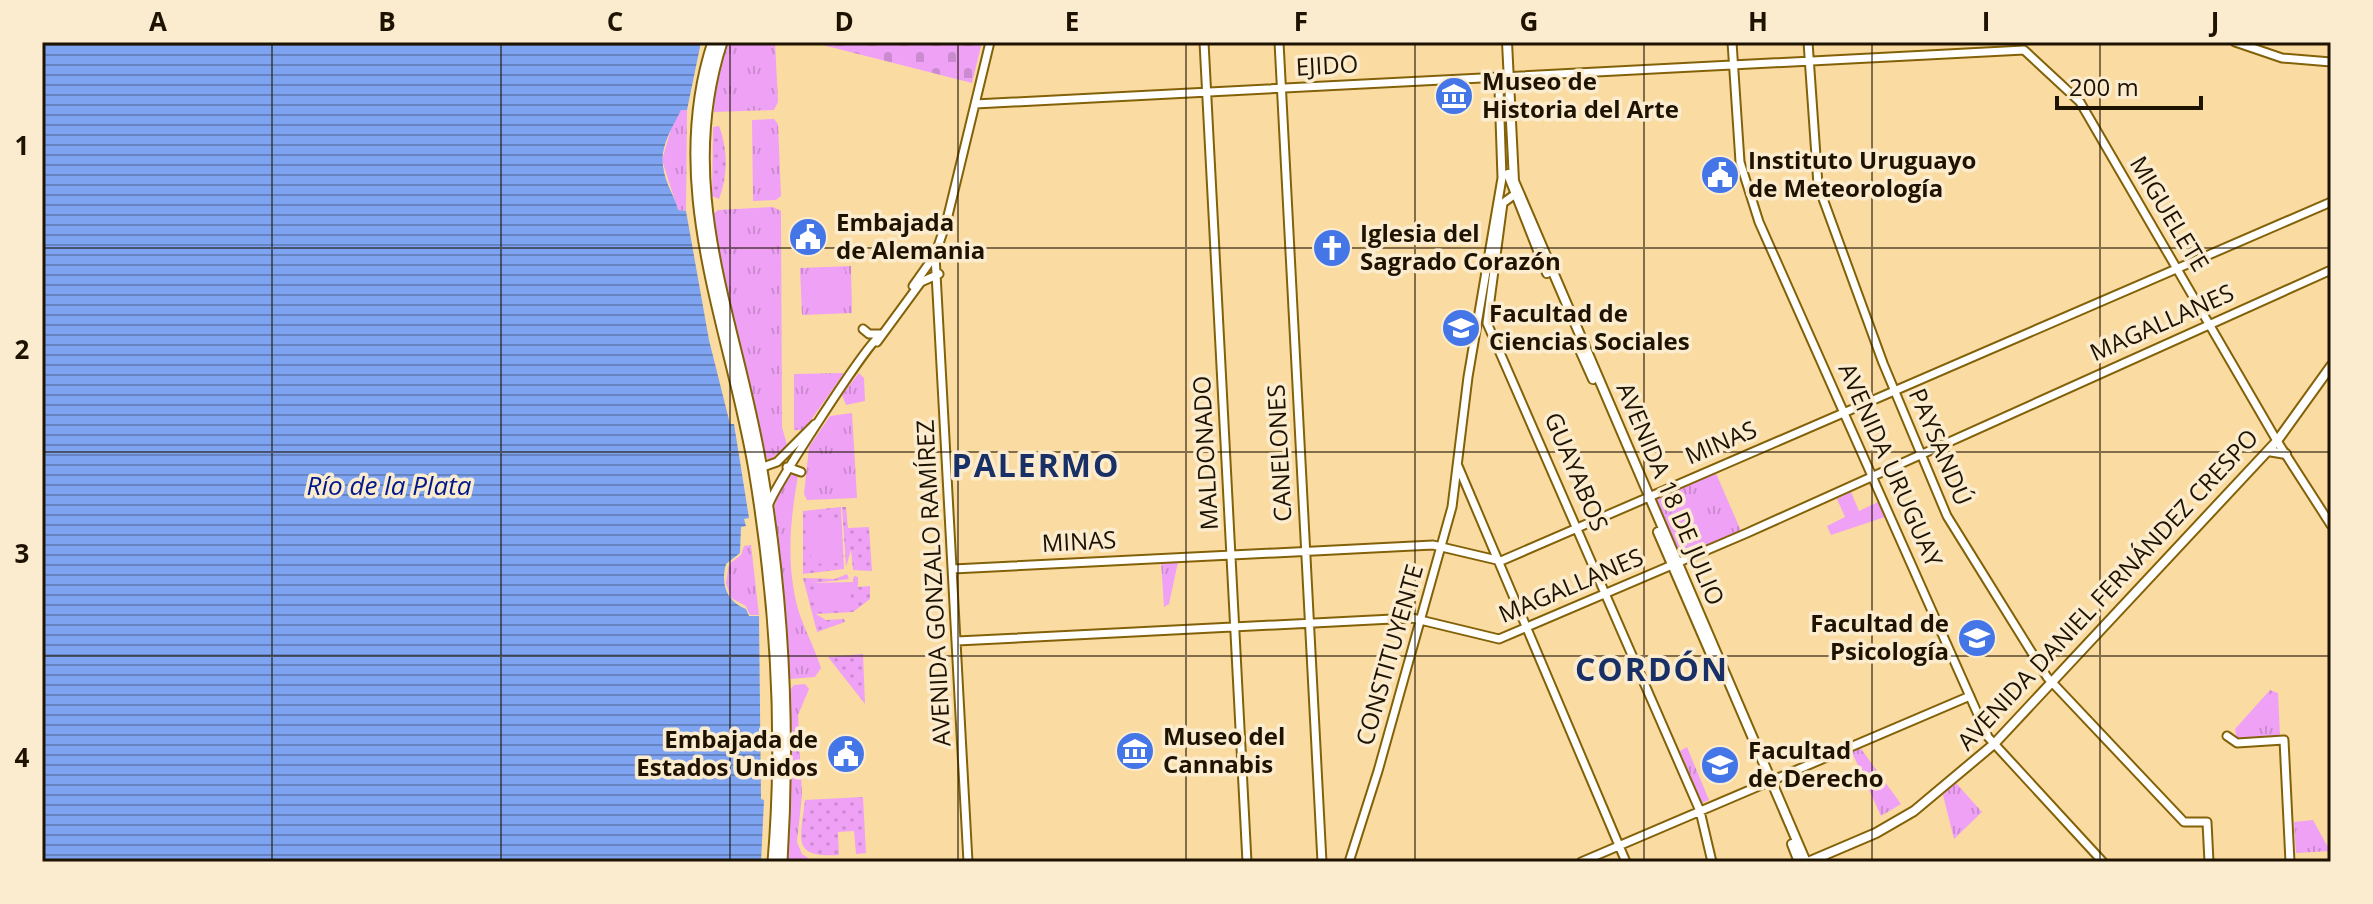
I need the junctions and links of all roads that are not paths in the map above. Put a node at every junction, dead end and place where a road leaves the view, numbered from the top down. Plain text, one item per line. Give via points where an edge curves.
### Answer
1 (713, 42) edge
2 (722, 42) edge
3 (990, 42) edge
4 (1204, 42) edge
5 (1279, 42) edge
6 (1505, 42) edge
7 (1732, 42) edge
8 (1808, 42) edge
9 (2235, 42) edge
10 (2019, 45) edge
11 (2032, 58) joint
12 (1809, 61) junction
13 (2331, 62) edge
14 (1734, 64) junction
15 (1507, 75) junction
16 (1483, 77) junction
17 (1281, 88) junction
18 (1499, 89) junction
19 (1207, 92) junction
20 (1506, 101) junction
21 (975, 104) junction
22 (1500, 112) junction
23 (1516, 192) junction
24 (2331, 202) edge
25 (945, 226) junction
26 (935, 255) junction
27 (2179, 268) junction
28 (2331, 270) edge
29 (938, 274) junction
30 (906, 299) junction
31 (2210, 324) junction
32 (863, 329) dead end
33 (879, 336) junction
34 (2331, 366) edge
35 (1895, 392) junction
36 (1845, 412) junction
37 (817, 423) junction
38 (2277, 441) junction
39 (2267, 451) junction
40 (1920, 454) junction
41 (2286, 454) junction
42 (1458, 456) junction
43 (787, 467) junction
44 (758, 469) junction
45 (801, 472) dead end
46 (1873, 475) junction
47 (1646, 498) junction
48 (768, 506) junction
49 (2331, 525) edge
50 (1578, 527) junction
51 (1441, 546) junction
52 (1305, 551) junction
53 (1232, 554) junction
54 (1496, 561) junction
55 (1674, 565) junction
56 (953, 569) junction
57 (1607, 593) junction
58 (1420, 619) junction
59 (1309, 623) junction
60 (1234, 627) junction
61 (1525, 628) junction
62 (957, 641) junction
63 (2052, 683) junction
64 (1970, 696) junction
65 (2227, 736) dead end
66 (1994, 744) junction
67 (1768, 781) junction
68 (1700, 811) junction
69 (1619, 845) junction
70 (773, 862) edge
71 (782, 862) edge
72 (968, 862) edge
73 (1247, 862) edge
74 (1322, 862) edge
75 (1349, 862) edge
76 (1581, 862) edge
77 (1626, 862) edge
78 (1712, 862) edge
79 (1799, 862) edge
80 (1807, 862) edge
81 (2103, 862) edge
82 (2209, 862) edge
83 (2290, 862) edge

1 - 44 main road via 695,125 697,208
2 - 44 main road via 704,135 705,208
3 - 21 street, AVENIDA GONZALO RAMÍREZ
4 - 19 street, MALDONADO
5 - 17 street, CANELONES
6 - 15 main road, AVENIDA 18 DE JULIO
7 - 14 street, AVENIDA URUGUAY
8 - 12 street, PAYSANDÚ
9 - 13 street via 2278,57
10 - 11 street, EJIDO
10 - 12 street, EJIDO
11 - 27 street, MIGUELETE via 2080,102
12 - 14 street, EJIDO
12 - 35 street, PAYSANDÚ via 1818,185
14 - 15 street, EJIDO
14 - 36 street, AVENIDA URUGUAY via 1740,162 1759,222
15 - 16 street, EJIDO
15 - 20 main road, AVENIDA 18 DE JULIO
15 - 23 main road, AVENIDA 18 DE JULIO
16 - 17 street, EJIDO
16 - 18 street, AVENIDA 18 DE JULIO
17 - 19 street, EJIDO
17 - 52 street, CANELONES
18 - 20 street, AVENIDA 18 DE JULIO
18 - 22 street
19 - 21 street, EJIDO
19 - 53 street, MALDONADO
20 - 22 street
20 - 23 main road, AVENIDA 18 DE JULIO via 1508,173
21 - 25 street, AVENIDA GONZALO RAMÍREZ
22 - 42 street, CONSTITUYENTE via 1496,224
23 - 47 main road, AVENIDA 18 DE JULIO
23 - 50 street, GUAYABOS via 1503,203 1487,323
24 - 27 street, MINAS
25 - 26 street, AVENIDA GONZALO RAMÍREZ
25 - 29 street, AVENIDA GONZALO RAMÍREZ
26 - 29 street, AVENIDA GONZALO RAMÍREZ
26 - 30 street
27 - 31 street, MIGUELETE
27 - 35 street, MINAS
28 - 31 street, MAGALLANES
29 - 30 street via 924,279
29 - 56 street, AVENIDA GONZALO RAMÍREZ
30 - 33 street
31 - 38 street, MIGUELETE
31 - 40 street, MAGALLANES
32 - 33 street
33 - 37 street
34 - 38 main road, AVENIDA DANIEL FERNÁNDEZ CRESPO
35 - 36 street, MINAS
35 - 40 street, PAYSANDÚ
36 - 46 street, AVENIDA URUGUAY
36 - 47 street, MINAS
37 - 43 street
37 - 44 street via 777,462
38 - 39 main road, AVENIDA DANIEL FERNÁNDEZ CRESPO
38 - 41 street, MIGUELETE
39 - 41 main road
39 - 63 main road, AVENIDA DANIEL FERNÁNDEZ CRESPO
40 - 46 street, MAGALLANES
40 - 63 street, PAYSANDÚ via 1950,521
41 - 49 street, MIGUELETE
42 - 51 street, CONSTITUYENTE
42 - 54 street, CONSTITUYENTE via 1460,476
43 - 45 street
43 - 48 street
44 - 48 main road
44 - 70 main road via 776,671
46 - 55 street, MAGALLANES
46 - 64 street, AVENIDA URUGUAY
47 - 50 street, MINAS
47 - 55 main road, AVENIDA 18 DE JULIO
48 - 71 main road via 784,671
50 - 54 street, MINAS
50 - 57 street, GUAYABOS
51 - 52 street, MINAS
51 - 54 street, MINAS
51 - 58 street, CONSTITUYENTE
52 - 53 street, MINAS
52 - 59 street, CANELONES
53 - 56 street, MINAS
53 - 60 street, MALDONADO
54 - 61 street, CONSTITUYENTE
55 - 57 street, MAGALLANES
55 - 67 main road, AVENIDA 18 DE JULIO
56 - 62 street, AVENIDA GONZALO RAMÍREZ
57 - 61 street, MAGALLANES
57 - 68 street, GUAYABOS
58 - 59 street, MAGALLANES
58 - 61 street, MAGALLANES via 1499,639
58 - 75 street, CONSTITUYENTE
59 - 60 street, MAGALLANES
59 - 74 street, CANELONES
60 - 62 street, MAGALLANES
60 - 73 street, MALDONADO
61 - 69 street, CONSTITUYENTE
62 - 72 street, AVENIDA GONZALO RAMÍREZ
63 - 66 main road, AVENIDA DANIEL FERNÁNDEZ CRESPO
63 - 82 street, PAYSANDÚ via 2184,822 2207,822
64 - 66 street, AVENIDA URUGUAY
64 - 67 street
65 - 83 street via 2237,743 2284,740
66 - 80 main road, AVENIDA DANIEL FERNÁNDEZ CRESPO via 1914,811
66 - 81 street, AVENIDA URUGUAY
67 - 68 street
67 - 79 main road, AVENIDA 18 DE JULIO
67 - 80 main road, AVENIDA 18 DE JULIO
68 - 69 street
68 - 78 street, GUAYABOS
69 - 76 street
69 - 77 street, CONSTITUYENTE

